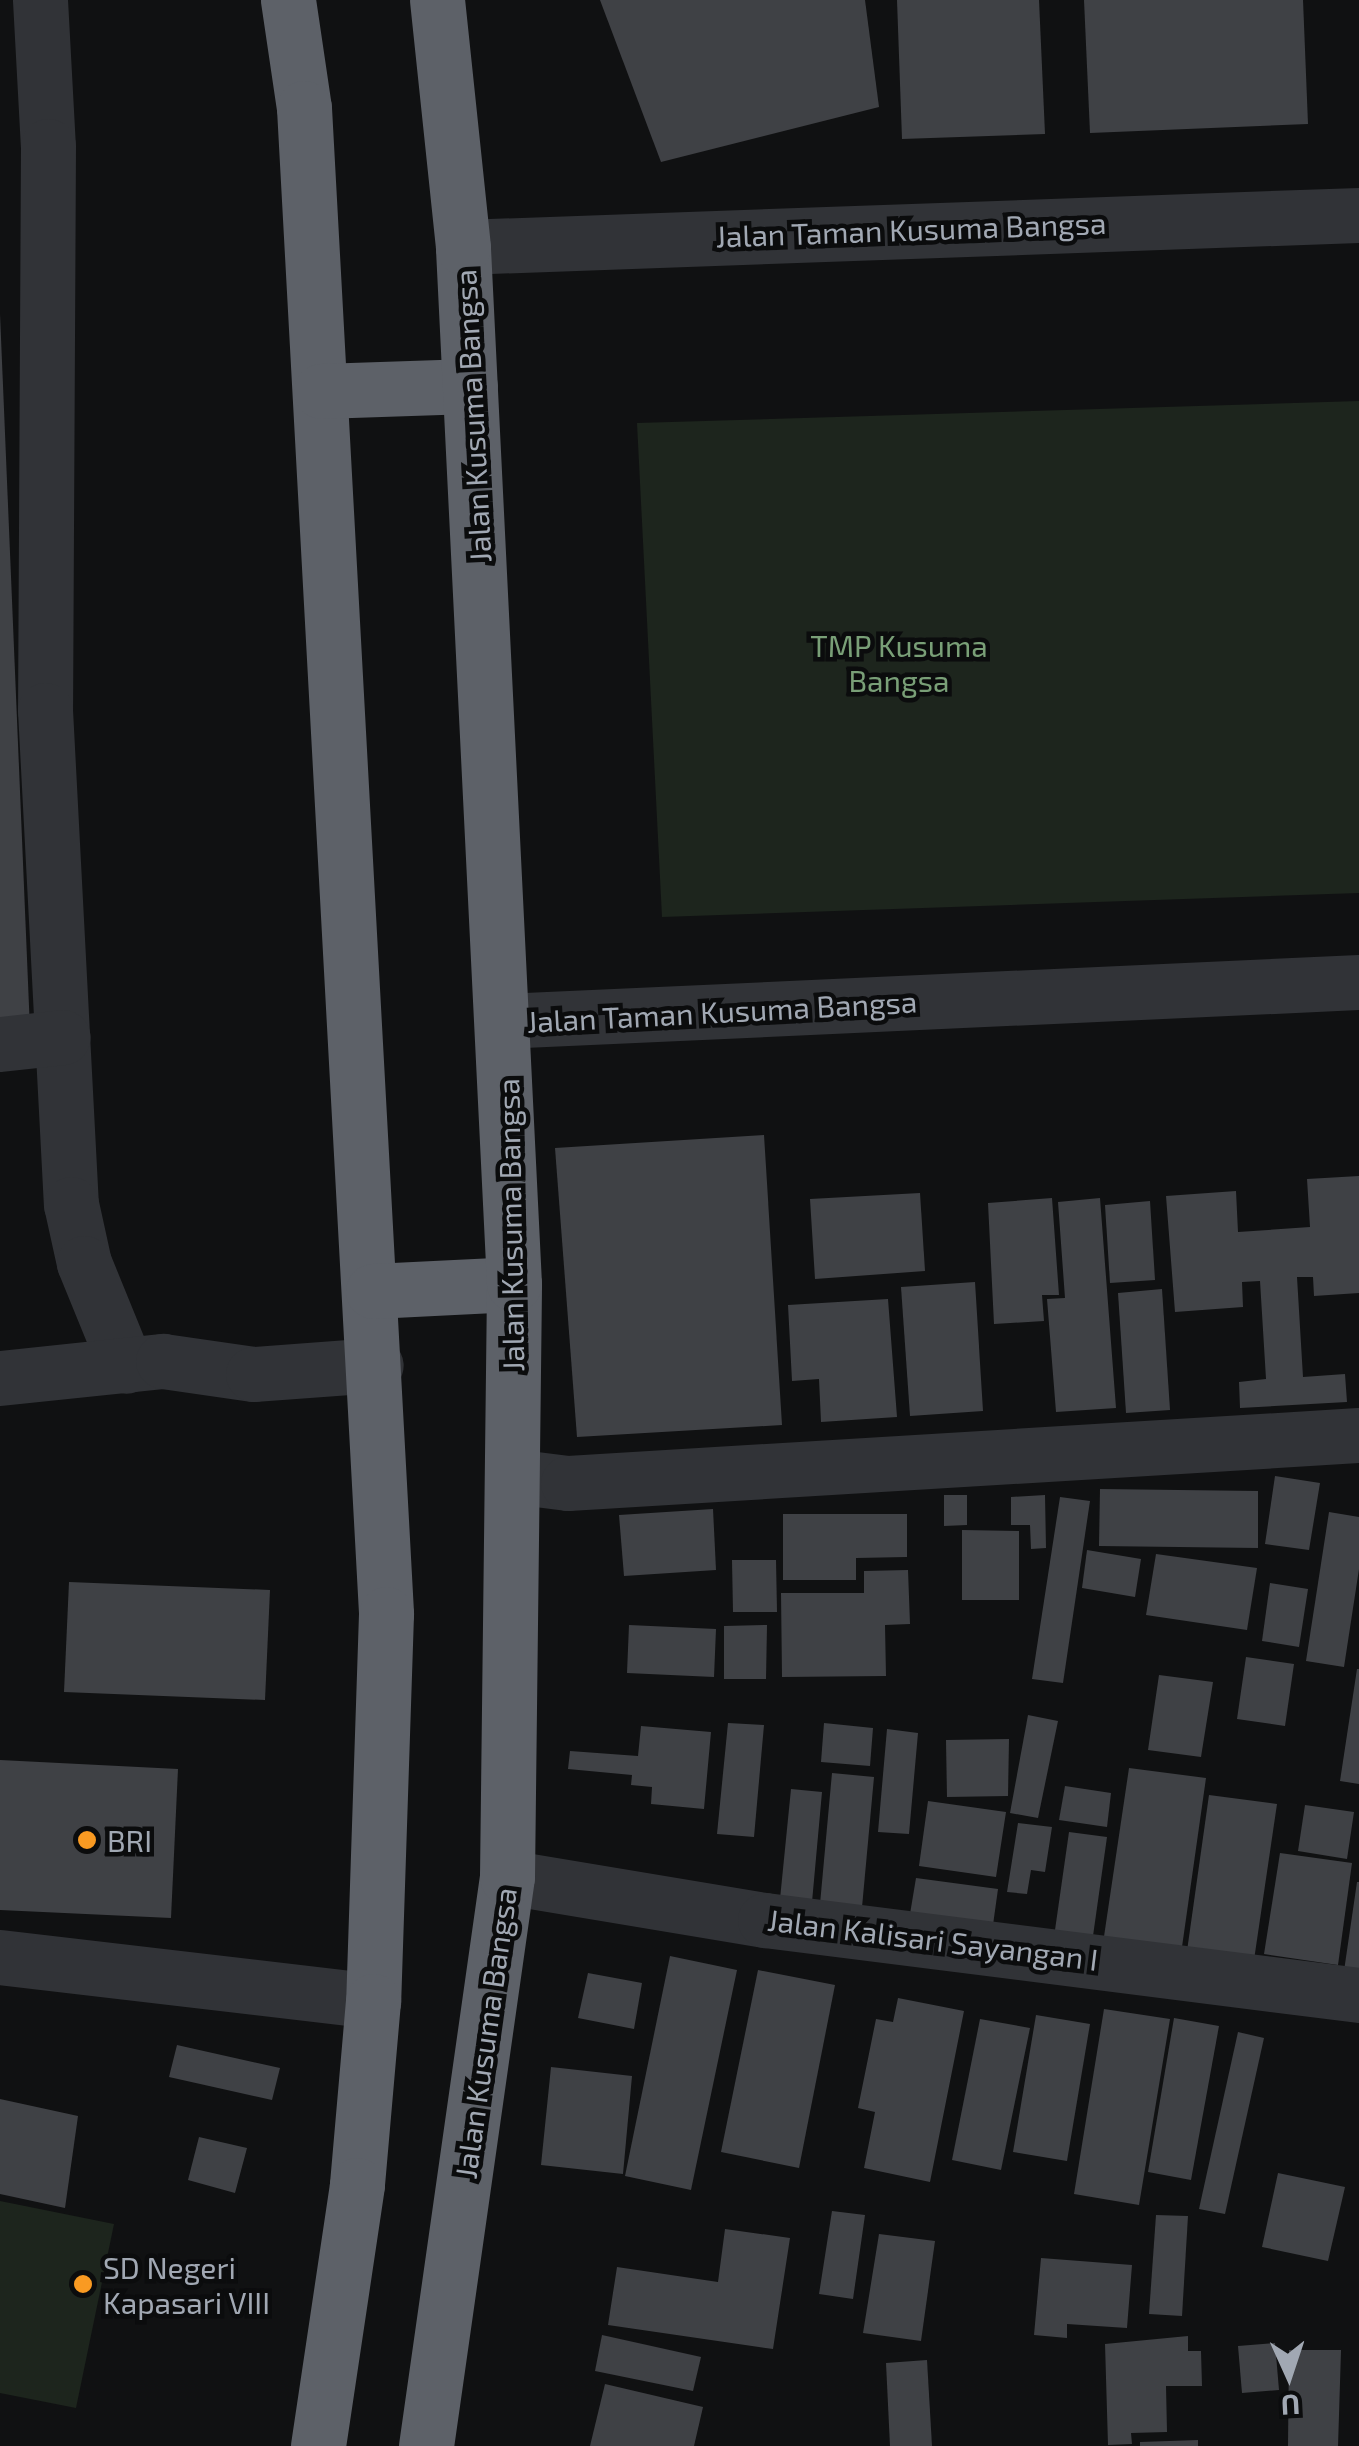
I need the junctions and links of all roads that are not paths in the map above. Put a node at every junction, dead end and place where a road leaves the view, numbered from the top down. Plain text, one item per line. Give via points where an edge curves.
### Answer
1 (40, 0) edge
2 (288, 0) edge
3 (437, 0) edge
4 (1359, 215) edge
5 (464, 247) junction
6 (470, 386) junction
7 (321, 391) junction
8 (1359, 982) edge
9 (504, 1021) junction
10 (63, 1037) junction
11 (0, 1044) edge
12 (514, 1284) junction
13 (373, 1291) junction
14 (144, 1363) junction
15 (376, 1365) junction
16 (0, 1378) edge
17 (1359, 1435) edge
18 (512, 1476) junction
19 (507, 1877) junction
20 (0, 1956) edge
21 (1359, 1994) edge
22 (373, 2001) junction
23 (318, 2446) edge
24 (426, 2446) edge

1 - 10 street via 48,146 45,710
2 - 7 highway via 304,108
3 - 5 highway, Jalan Kusuma Bangsa
4 - 5 street, Jalan Taman Kusuma Bangsa
5 - 6 highway, Jalan Kusuma Bangsa
6 - 7 highway
6 - 9 highway, Jalan Kusuma Bangsa
7 - 13 highway
8 - 9 street, Jalan Taman Kusuma Bangsa
9 - 12 highway, Jalan Kusuma Bangsa
10 - 11 street
10 - 14 street via 71,1204 84,1263
12 - 13 highway
12 - 18 highway, Jalan Kusuma Bangsa
13 - 15 highway
14 - 15 street via 253,1374
14 - 16 street
15 - 22 highway via 387,1708
17 - 18 street via 568,1483
18 - 19 highway, Jalan Kusuma Bangsa
19 - 21 street, Jalan Kalisari Sayangan I via 765,1920
19 - 24 highway, Jalan Kusuma Bangsa
20 - 22 street
22 - 23 highway via 357,2186

